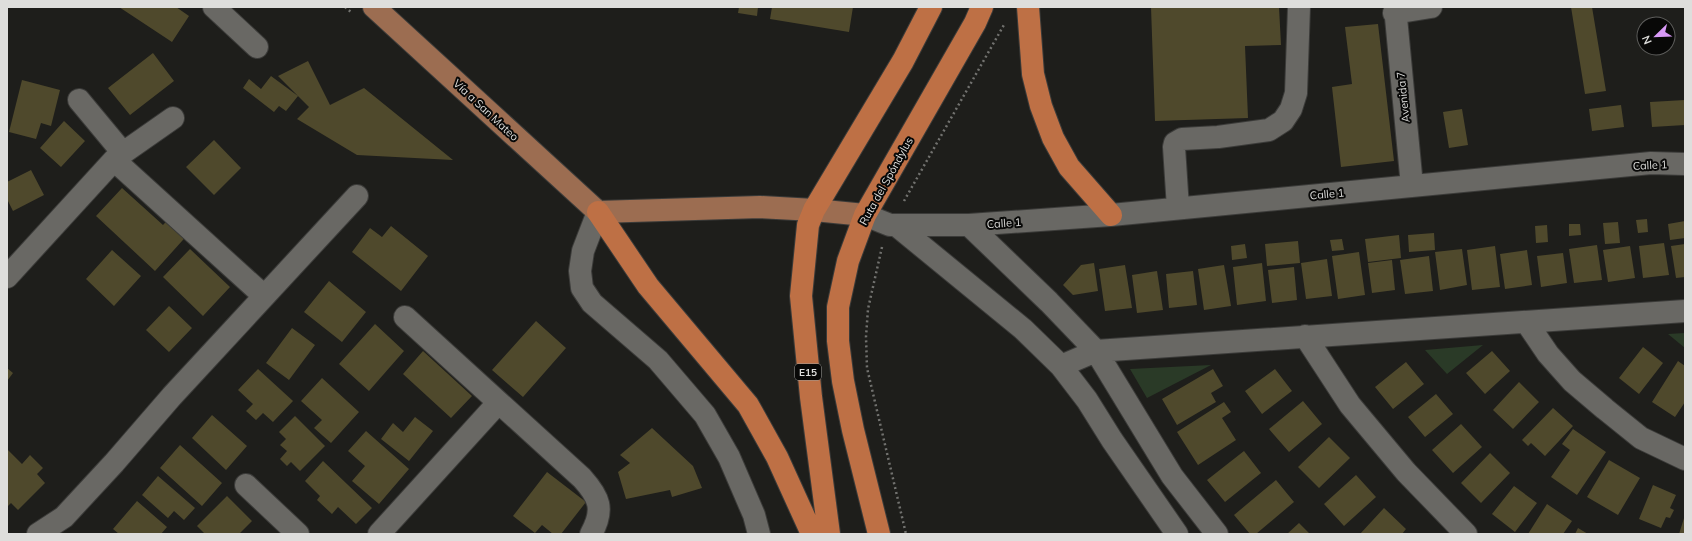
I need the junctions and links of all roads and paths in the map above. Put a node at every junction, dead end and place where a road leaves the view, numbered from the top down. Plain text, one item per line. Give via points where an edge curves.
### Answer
1 (214, 7) edge
2 (345, 7) edge
3 (931, 7) edge
4 (982, 7) edge
5 (1028, 7) edge
6 (1299, 7) edge
7 (1431, 7) edge
8 (1394, 10) edge
9 (365, 12) edge
10 (257, 47) dead end
11 (79, 100) dead end
12 (173, 118) dead end
13 (119, 156) junction
14 (1685, 164) edge
15 (1412, 186) junction
16 (356, 196) dead end
17 (1178, 208) junction
18 (814, 210) junction
19 (598, 212) junction
20 (865, 215) junction
21 (1111, 215) junction
22 (896, 225) junction
23 (969, 225) junction
24 (7, 276) edge
25 (264, 296) junction
26 (1685, 311) edge
27 (406, 317) dead end
28 (1527, 323) junction
29 (1305, 336) junction
30 (1096, 351) junction
31 (1061, 366) junction
32 (498, 403) junction
33 (1685, 459) edge
34 (1172, 476) junction
35 (246, 485) dead end
36 (1148, 492) junction
37 (38, 534) edge
38 (298, 534) edge
39 (379, 534) edge
40 (591, 534) edge
41 (759, 534) edge
42 (812, 534) edge
43 (829, 534) edge
44 (879, 534) edge
45 (1177, 534) edge
46 (1217, 534) edge
47 (1466, 534) edge

1 - 10 street
2 - 9 path
3 - 18 highway, E15 via 903,61
4 - 20 highway, Ruta del Spóndylus via 976,23
5 - 21 highway via 1033,74 1053,138 1069,167
6 - 17 street via 1296,93 1291,109 1283,122 1269,130 1178,140 1174,147
7 - 8 street
8 - 15 street, Avenida 7
9 - 19 main road, Vía a San Mateo
11 - 13 street
12 - 13 street
13 - 24 street
13 - 25 street
14 - 15 street, Calle 1 via 1651,163
15 - 17 street, Calle 1
16 - 25 street
17 - 21 street, Calle 1
18 - 19 main road via 760,207
18 - 20 main road
18 - 43 highway, E15 via 808,225 801,296
19 - 41 street via 583,251 580,271 582,288 592,303 658,360 706,415 729,456 754,515
19 - 42 highway via 648,286 748,405 777,457
20 - 22 street
20 - 44 highway, Ruta del Spóndylus via 848,260 838,307 838,341 852,430
21 - 23 street, Calle 1
22 - 23 street, Calle 1
22 - 31 street via 1023,329
23 - 30 street
25 - 37 street via 64,518
26 - 28 street
27 - 32 street
28 - 29 street
28 - 33 street via 1548,354 1572,381 1604,409 1641,438
29 - 30 street
29 - 47 street via 1350,405 1406,472
30 - 31 street
30 - 34 street
31 - 36 street via 1087,400
32 - 39 street
32 - 40 street via 582,478 593,491 600,505 598,522
34 - 36 street
34 - 46 street
35 - 38 street
36 - 45 street

